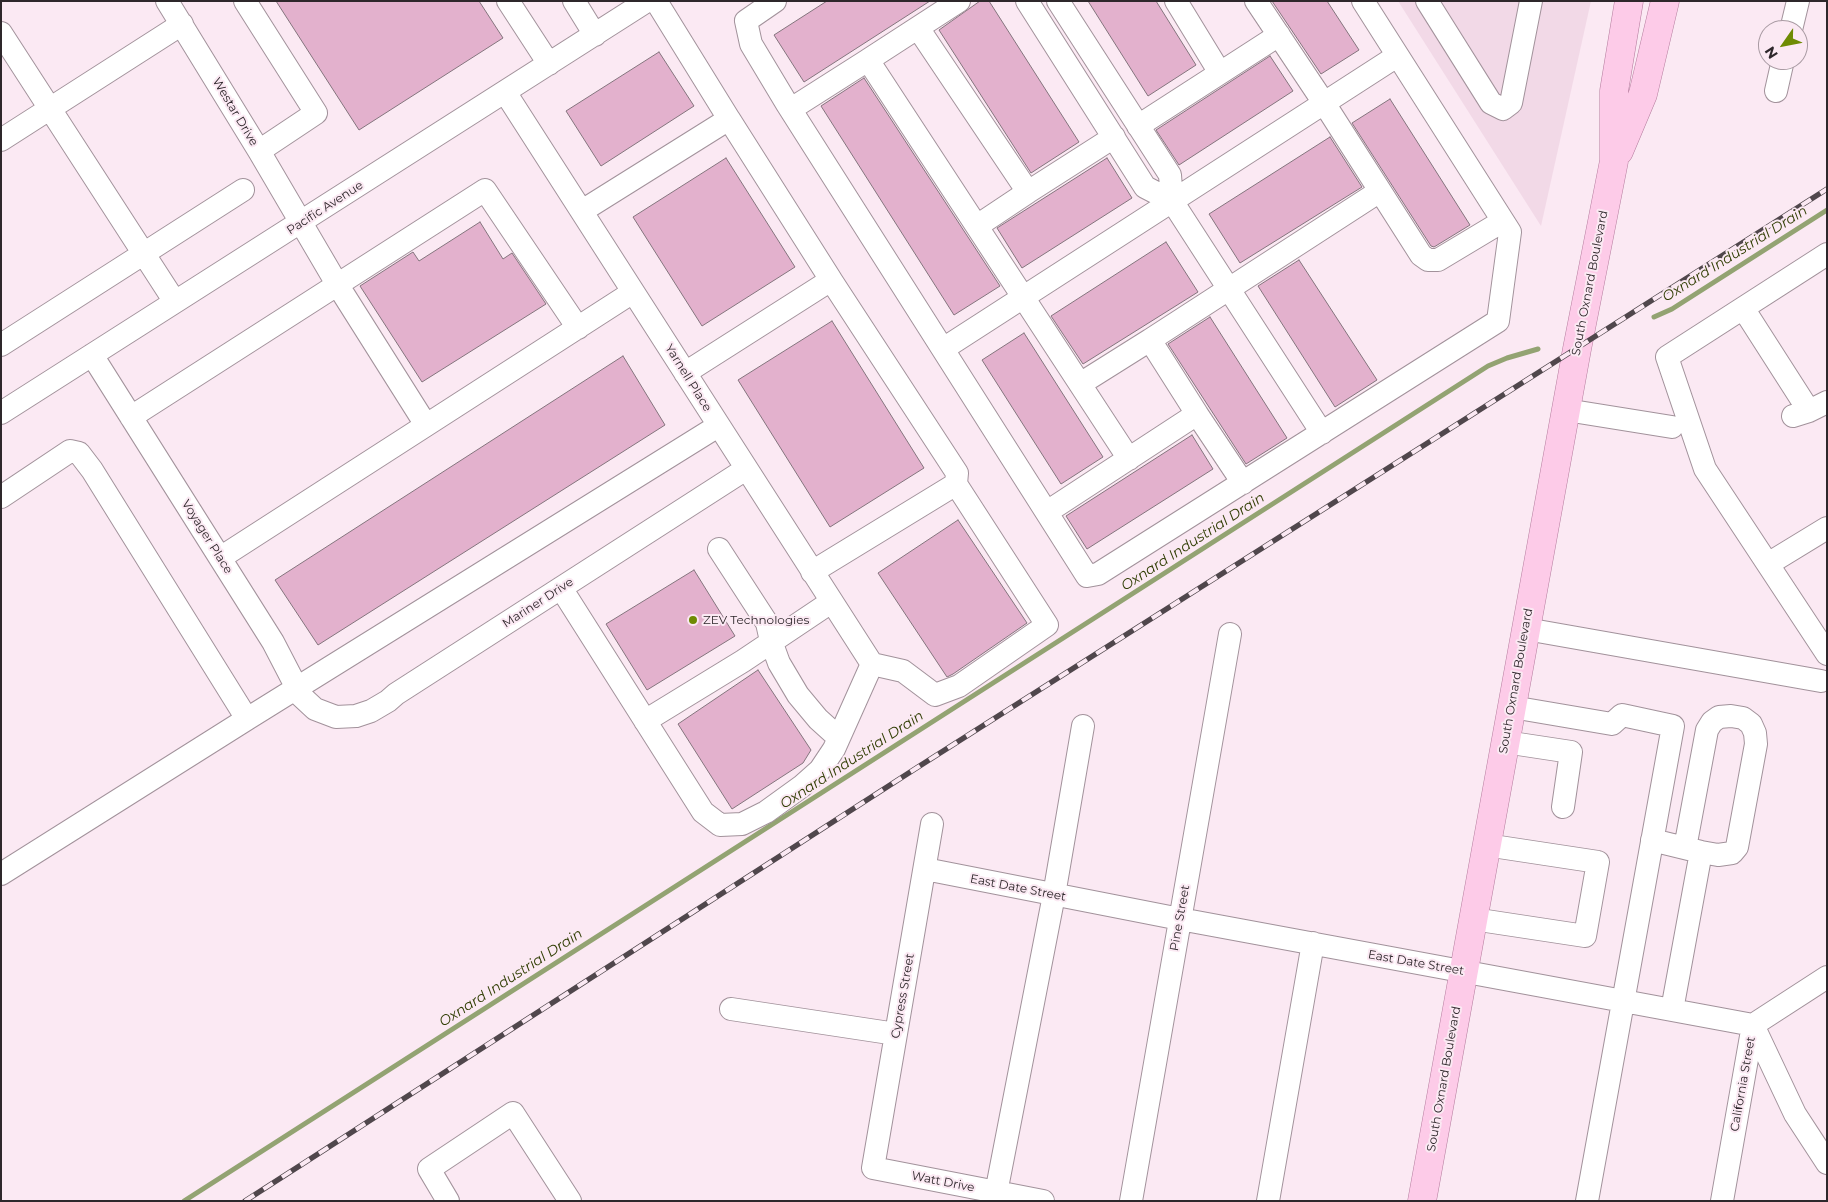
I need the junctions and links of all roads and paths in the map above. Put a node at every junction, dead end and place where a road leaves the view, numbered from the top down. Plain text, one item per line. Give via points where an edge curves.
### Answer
1 (167, 1) edge
2 (245, 1) edge
3 (508, 1) edge
4 (574, 1) edge
5 (647, 1) edge
6 (656, 1) edge
7 (775, 1) edge
8 (959, 1) edge
9 (1027, 1) edge
10 (1058, 1) edge
11 (1176, 1) edge
12 (1256, 1) edge
13 (1363, 1) edge
14 (1427, 1) edge
15 (1531, 1) edge
16 (1628, 1) edge
17 (1665, 1) edge
18 (1798, 1) edge
19 (1793, 20) edge
20 (182, 24) junction
21 (918, 28) junction
22 (1, 33) edge
23 (595, 35) junction
24 (1279, 35) junction
25 (1398, 56) junction
26 (868, 60) junction
27 (549, 64) junction
28 (1781, 70) edge
29 (1220, 73) junction
30 (1776, 91) dead end
31 (505, 92) junction
32 (1324, 103) junction
33 (49, 108) junction
34 (791, 110) junction
35 (729, 119) junction
36 (1136, 122) junction
37 (1112, 135) junction
38 (1, 140) edge
39 (259, 152) junction
40 (1614, 161) junction
41 (243, 190) dead end
42 (1380, 191) junction
43 (1028, 192) junction
44 (1172, 201) junction
45 (582, 211) junction
46 (1503, 221) junction
47 (300, 223) junction
48 (977, 226) junction
49 (144, 254) junction
50 (1827, 254) edge
51 (831, 280) junction
52 (336, 284) junction
53 (1228, 288) junction
54 (633, 292) junction
55 (1024, 297) junction
56 (175, 302) junction
57 (1743, 308) junction
58 (578, 328) junction
59 (1150, 340) junction
60 (1, 345) edge
61 (944, 349) junction
62 (92, 355) junction
63 (685, 373) junction
64 (1080, 384) junction
65 (1810, 409) edge
66 (1566, 410) junction
67 (1, 413) edge
68 (1197, 414) junction
69 (130, 417) junction
70 (426, 425) junction
71 (718, 426) junction
72 (1672, 427) dead end
73 (1322, 432) junction
74 (1129, 458) junction
75 (746, 469) junction
76 (1243, 483) junction
77 (956, 484) junction
78 (1, 497) edge
79 (1047, 512) junction
80 (1827, 528) edge
81 (719, 549) dead end
82 (220, 558) junction
83 (1768, 564) junction
84 (812, 572) junction
85 (561, 588) junction
86 (831, 602) junction
87 (1526, 629) junction
88 (1230, 634) dead end
89 (771, 641) junction
90 (1827, 654) edge
91 (872, 664) junction
92 (1821, 681) dead end
93 (297, 689) junction
94 (1512, 707) junction
95 (325, 714) joint
96 (247, 719) junction
97 (645, 721) junction
98 (1083, 726) dead end
99 (839, 738) junction
100 (1505, 742) junction
101 (1563, 807) dead end
102 (932, 824) dead end
103 (1652, 840) junction
104 (1486, 845) junction
105 (1693, 850) junction
106 (925, 869) junction
107 (1, 874) edge
108 (1054, 895) junction
109 (1180, 919) junction
110 (1473, 919) junction
111 (1312, 943) junction
112 (1463, 971) junction
113 (1827, 977) edge
114 (1622, 1001) junction
115 (730, 1009) dead end
116 (1672, 1010) junction
117 (1753, 1025) junction
118 (896, 1034) junction
119 (1827, 1163) edge
120 (873, 1168) joint
121 (996, 1192) junction
122 (448, 1201) edge
123 (570, 1201) edge
124 (1043, 1201) edge
125 (1131, 1201) edge
126 (1268, 1201) edge
127 (1422, 1201) edge
128 (1587, 1201) edge
129 (1722, 1201) edge

1 - 20 street, Westar Drive
2 - 39 street via 316,113
3 - 27 street
4 - 23 street
5 - 23 street, Pacific Avenue
6 - 35 street
7 - 34 street via 746,21 751,44
8 - 21 street
9 - 37 street
10 - 36 street
11 - 29 street
12 - 24 street
13 - 25 street
14 - 15 street via 1491,103 1503,109 1511,103
16 - 40 main road, South Oxnard Boulevard via 1614,92
17 - 40 main road, South Oxnard Boulevard via 1643,94
18 - 19 street
20 - 33 street
20 - 39 street, Westar Drive
21 - 26 street
21 - 43 street
22 - 33 street
23 - 27 street, Pacific Avenue
24 - 29 street
24 - 32 street
25 - 32 street
25 - 46 street
26 - 34 street
26 - 48 street
27 - 31 street, Pacific Avenue
28 - 30 street
29 - 36 street
31 - 45 street, Yarnell Place
31 - 47 street, Pacific Avenue
32 - 42 street
32 - 44 street
33 - 38 street
33 - 49 street
34 - 61 street
35 - 45 street
35 - 51 street
36 - 37 street
36 - 44 street via 1170,175
37 - 43 street
37 - 44 street via 1145,187
39 - 47 street, Westar Drive
40 - 66 main road, South Oxnard Boulevard
41 - 49 street
42 - 46 street via 1421,255 1428,260 1438,260
42 - 53 street
43 - 48 street
44 - 53 street
44 - 55 street
45 - 54 street, Yarnell Place
46 - 73 street via 1510,232 1498,321
47 - 52 street, Westar Drive
47 - 56 street, Pacific Avenue
48 - 55 street
49 - 56 street
49 - 60 street
50 - 57 street
51 - 63 street
51 - 77 street via 957,473
52 - 58 street via 485,190
52 - 69 street
52 - 70 street, Westar Drive
53 - 59 street
53 - 73 street
54 - 58 street
54 - 63 street, Yarnell Place
55 - 61 street
55 - 64 street
56 - 62 street, Pacific Avenue
57 - 65 street
57 - 83 street via 1666,357 1705,469
58 - 70 street
59 - 64 street
59 - 68 street
61 - 79 street
62 - 67 street, Pacific Avenue
62 - 69 street, Voyager Place
63 - 71 street, Yarnell Place
64 - 74 street
66 - 72 street
66 - 87 main road, South Oxnard Boulevard
68 - 74 street
68 - 76 street
69 - 82 street, Voyager Place
70 - 82 street
71 - 75 street, Yarnell Place
71 - 93 street
73 - 76 street
74 - 79 street
75 - 84 street, Yarnell Place
75 - 85 street, Mariner Drive
76 - 79 street via 1098,574 1087,576
77 - 84 street
77 - 91 street via 1047,625 958,686 934,695 903,671
78 - 96 street via 70,451 79,452
80 - 83 street
81 - 89 street via 767,623
82 - 93 street, Voyager Place via 273,642
83 - 90 street
84 - 86 street, Yarnell Place
85 - 95 street, Mariner Drive via 371,711 356,716
85 - 97 street
86 - 89 street
86 - 91 street, Yarnell Place
87 - 92 street
87 - 94 main road, South Oxnard Boulevard
88 - 109 street, Pine Street
89 - 97 street
89 - 99 street via 779,663 798,695
91 - 99 street
93 - 95 street, Voyager Place via 315,709
93 - 96 street
94 - 100 main road, South Oxnard Boulevard
94 - 103 street via 1612,724 1622,715 1673,726
96 - 107 street
97 - 99 street via 703,812 720,825 742,824 795,791 820,770
98 - 108 street
100 - 101 street via 1571,752
100 - 104 main road, South Oxnard Boulevard
102 - 106 street, Cypress Street
103 - 105 street
103 - 114 street
104 - 110 main road, South Oxnard Boulevard
104 - 110 street via 1598,862 1585,936
105 - 105 street via 1708,730 1718,717 1743,718 1751,724 1756,744 1737,847 1726,855
105 - 116 street
106 - 108 street, East Date Street
106 - 118 street, Cypress Street
108 - 109 street, East Date Street
108 - 121 street
109 - 111 street, East Date Street
109 - 125 street, Pine Street
110 - 112 main road, South Oxnard Boulevard
111 - 112 street, East Date Street
111 - 126 street
112 - 114 street, East Date Street
112 - 127 main road, South Oxnard Boulevard
113 - 117 street, California Street
114 - 116 street, East Date Street
114 - 128 street
115 - 118 street
116 - 117 street, East Date Street
117 - 119 street via 1795,1114
117 - 129 street, California Street
118 - 120 street, Cypress Street
120 - 121 street, Watt Drive
121 - 124 street, Watt Drive
122 - 123 street via 429,1170 513,1113

